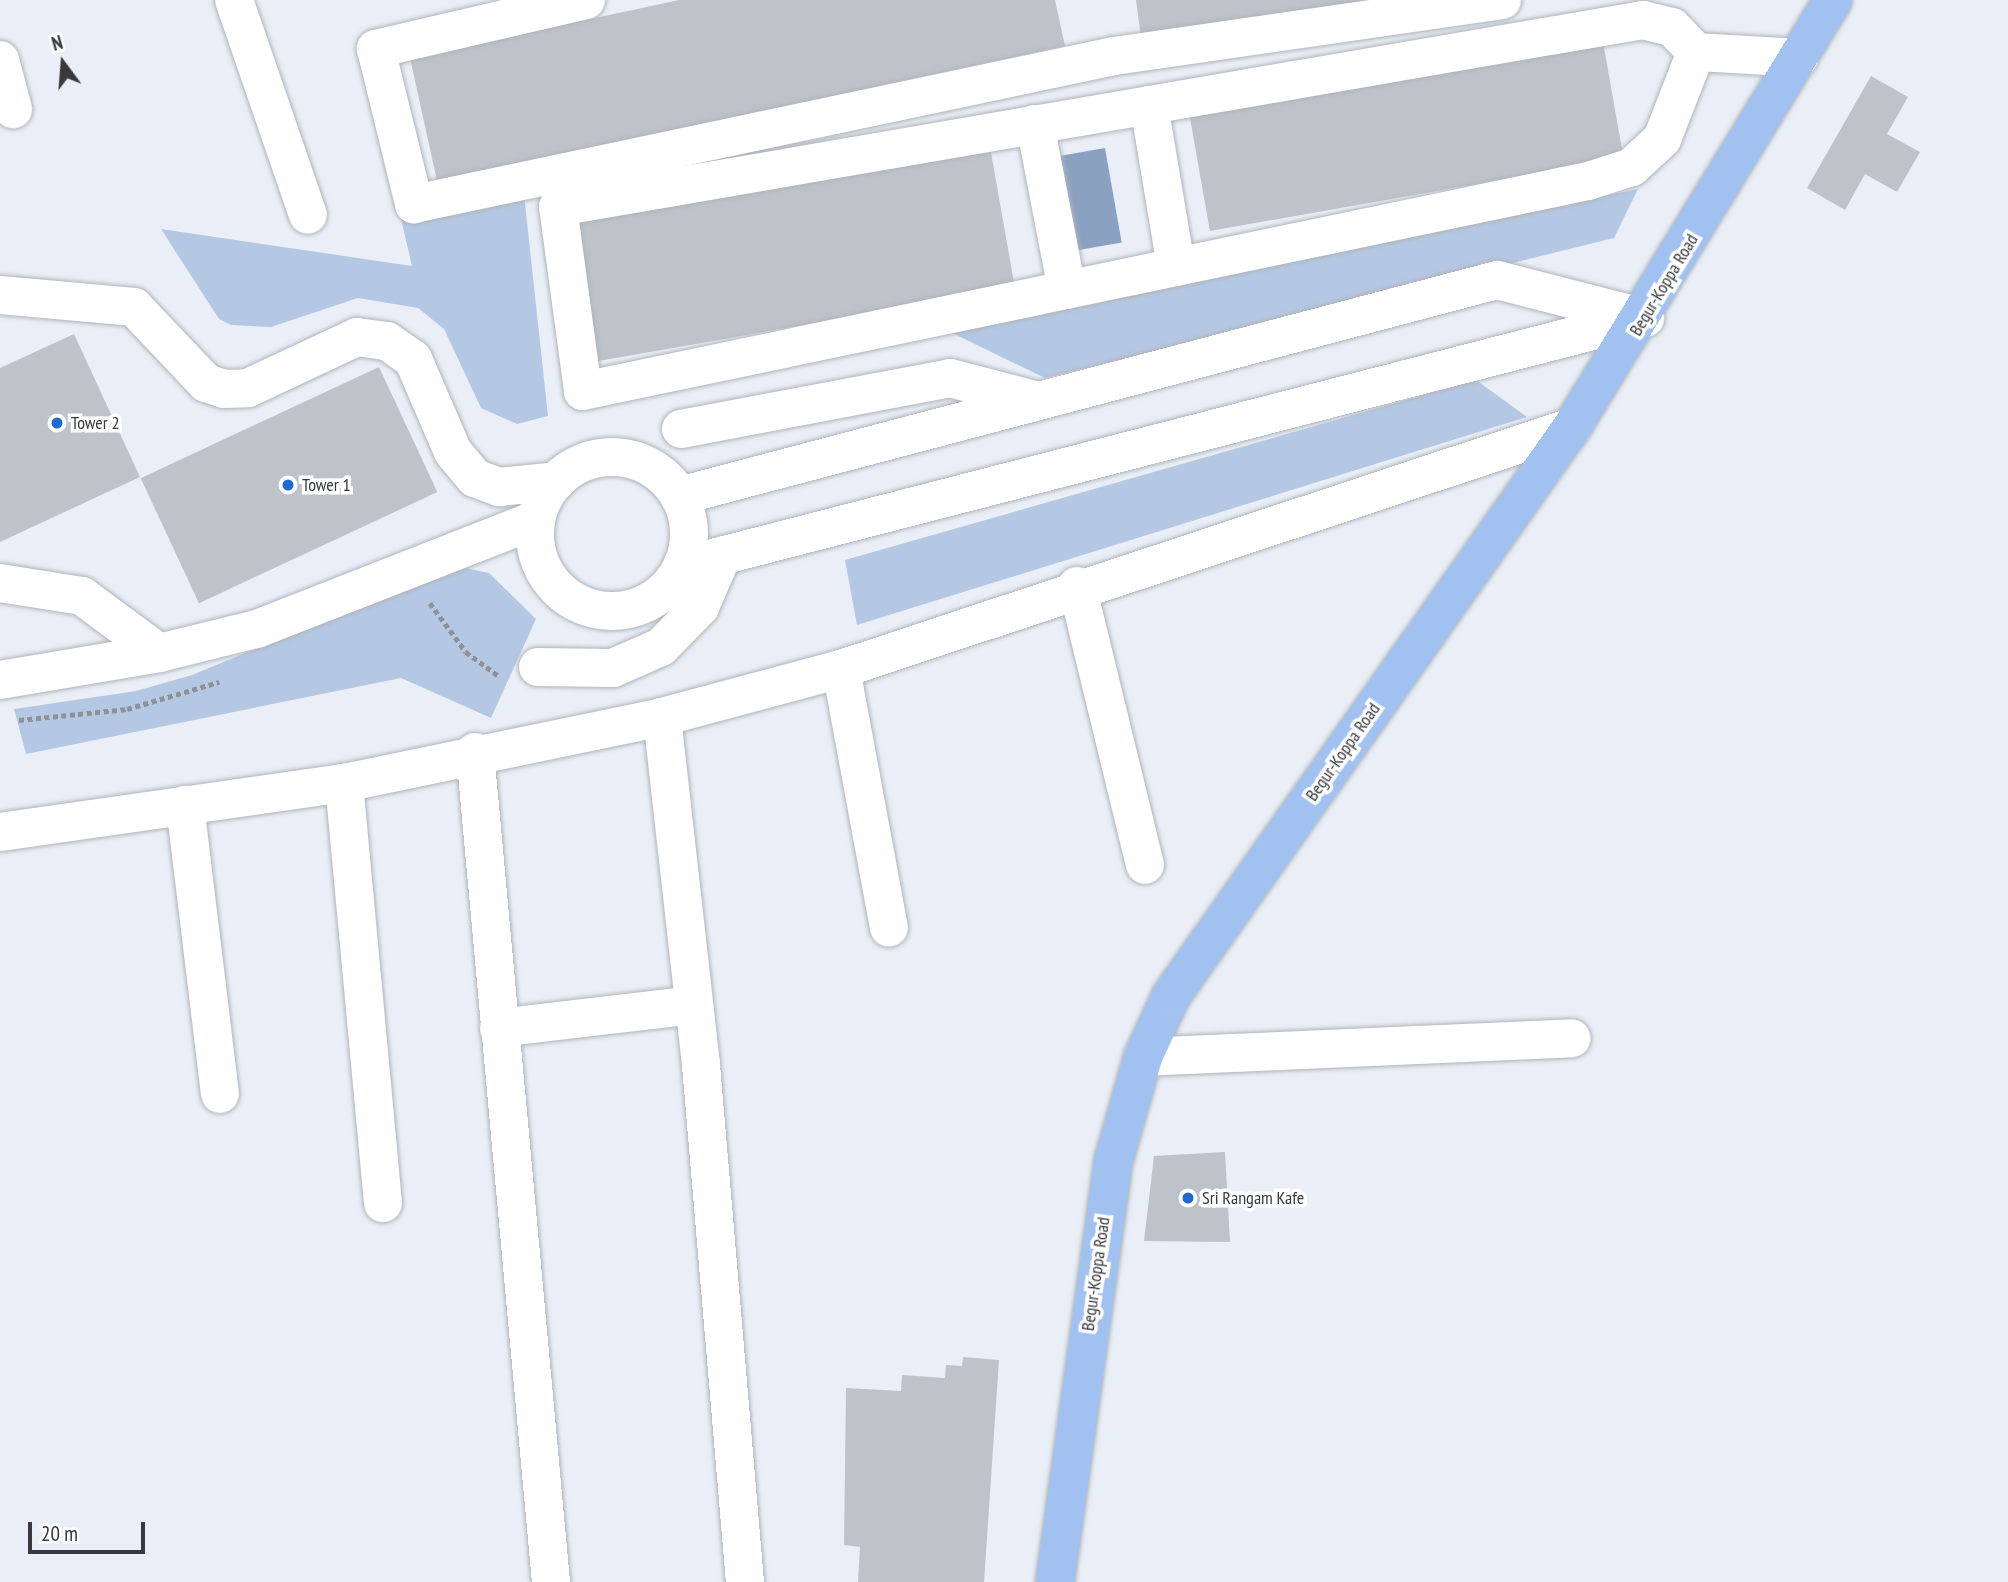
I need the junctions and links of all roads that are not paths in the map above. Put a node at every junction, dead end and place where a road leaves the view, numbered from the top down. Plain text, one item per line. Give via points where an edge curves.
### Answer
1 (234, 0) edge
2 (586, 0) edge
3 (1502, 0) edge
4 (1833, 0) edge
5 (1696, 52) junction
6 (1799, 58) junction
7 (0, 60) edge
8 (1149, 105) junction
9 (13, 109) dead end
10 (1035, 124) junction
11 (308, 215) dead end
12 (1176, 267) junction
13 (1067, 290) junction
14 (0, 295) edge
15 (1645, 318) junction
16 (1038, 401) junction
17 (1572, 427) junction
18 (681, 429) dead end
19 (557, 481) junction
20 (678, 496) junction
21 (535, 520) junction
22 (691, 563) junction
23 (0, 583) edge
24 (1077, 586) junction
25 (159, 653) junction
26 (841, 669) junction
27 (522, 674) road end
28 (0, 680) edge
29 (662, 717) junction
30 (475, 752) junction
31 (344, 783) junction
32 (185, 805) junction
33 (0, 832) edge
34 (1145, 865) dead end
35 (888, 928) dead end
36 (694, 1005) junction
37 (499, 1028) junction
38 (1572, 1038) dead end
39 (1143, 1057) junction
40 (220, 1094) dead end
41 (383, 1203) dead end
42 (551, 1582) edge
43 (745, 1582) edge
44 (1055, 1582) edge

1 - 11 street
2 - 3 street via 376,49 414,204 1114,56
4 - 6 main road, Begur-Koppa Road
5 - 6 street
5 - 8 street via 1672,27 1643,20
5 - 12 street via 1662,139 1632,167
6 - 15 main road, Begur-Koppa Road
7 - 9 street
8 - 10 street
8 - 12 street
10 - 13 street
10 - 13 street via 558,207 583,391
12 - 13 street
14 - 19 street via 134,307 206,383 224,389 248,388 356,338 387,341 418,366 453,452 475,478 499,487
15 - 16 street via 1497,280
15 - 17 main road, Begur-Koppa Road
15 - 22 street
16 - 18 street via 950,377
16 - 20 street
17 - 24 street
17 - 39 main road, Begur-Koppa Road via 1171,996
19 - 20 street via 575,467 618,457 658,471
19 - 21 street
20 - 22 street
21 - 22 street via 542,567 573,600 603,610 635,608
21 - 25 street via 257,629
22 - 27 street via 700,607 661,647 613,668
23 - 25 street via 82,596
24 - 26 street
24 - 34 street
25 - 28 street
26 - 29 street
26 - 35 street
29 - 30 street
29 - 36 street
30 - 31 street
30 - 37 street
31 - 32 street
31 - 41 street
32 - 33 street
32 - 40 street
36 - 37 street
36 - 43 street
37 - 42 street
38 - 39 street
39 - 44 main road, Begur-Koppa Road via 1114,1159

